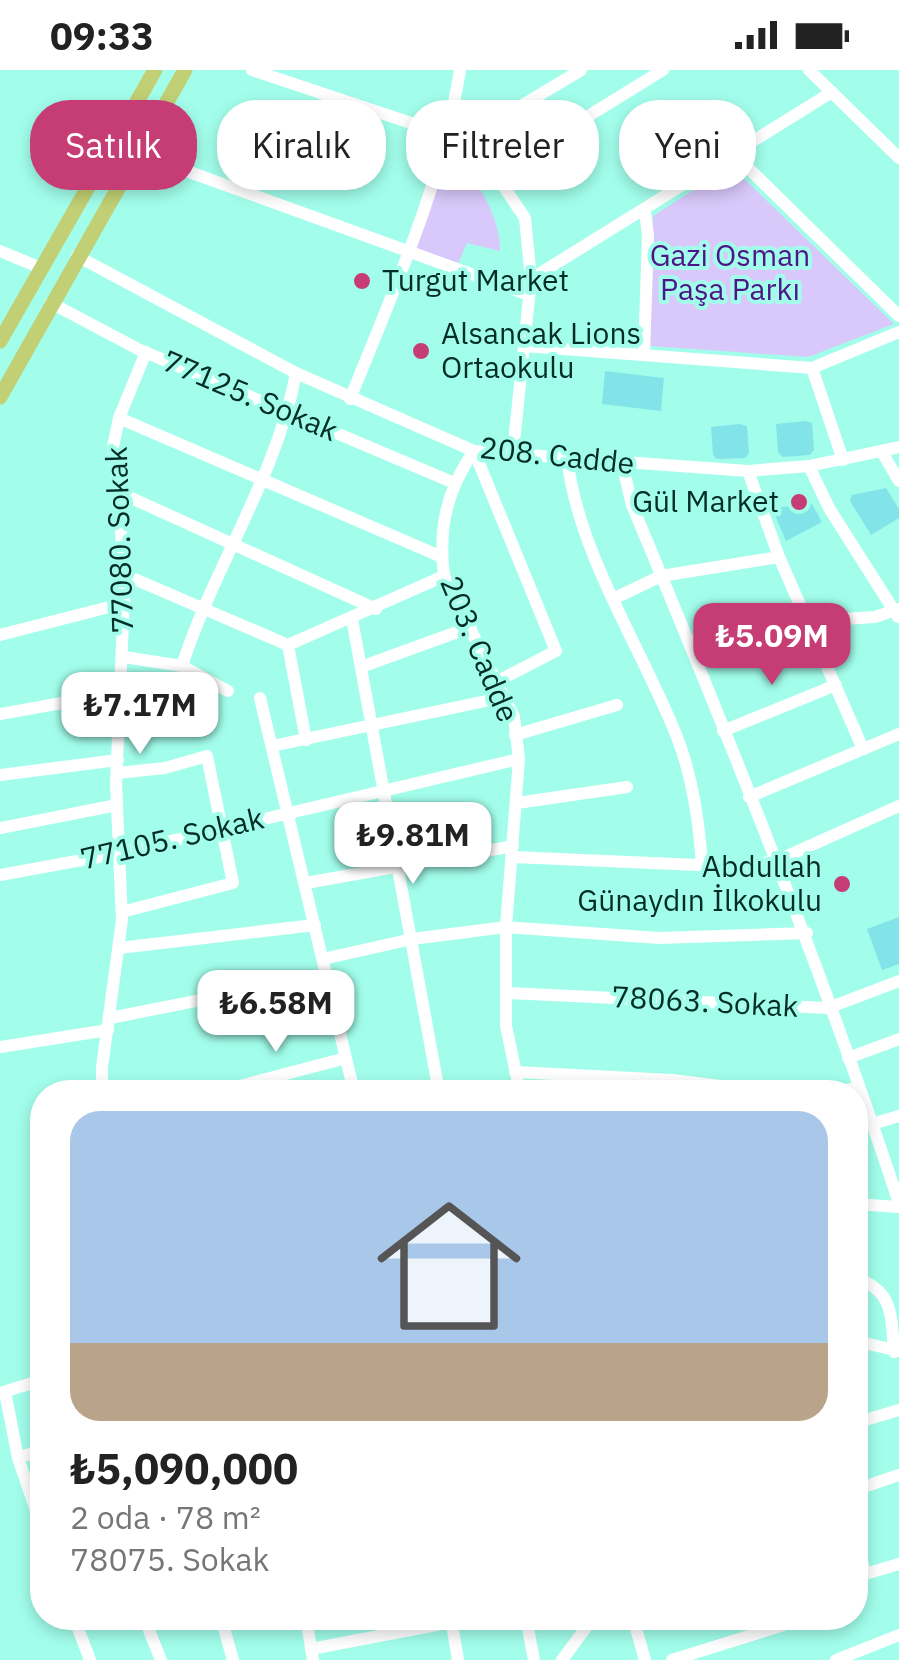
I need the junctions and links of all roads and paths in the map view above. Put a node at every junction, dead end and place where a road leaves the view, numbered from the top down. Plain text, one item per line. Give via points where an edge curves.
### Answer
1 (155, 70) edge
2 (185, 70) edge
3 (252, 70) edge
4 (460, 70) edge
5 (581, 70) edge
6 (663, 70) edge
7 (809, 70) edge
8 (832, 92) junction
9 (455, 100) edge
10 (531, 100) edge
11 (599, 109) edge
12 (406, 122) edge
13 (756, 141) edge
14 (899, 158) edge
15 (756, 174) edge
16 (197, 176) edge
17 (429, 190) edge
18 (507, 190) edge
19 (680, 190) edge
20 (645, 212) junction
21 (0, 251) edge
22 (409, 252) junction
23 (77, 256) junction
24 (41, 268) junction
25 (531, 279) junction
26 (529, 295) junction
27 (51, 303) junction
28 (899, 316) edge
29 (899, 332) edge
30 (0, 341) edge
31 (524, 346) junction
32 (146, 352) junction
33 (644, 355) junction
34 (812, 368) junction
35 (296, 372) junction
36 (0, 397) edge
37 (350, 398) junction
38 (288, 412) junction
39 (119, 418) junction
40 (899, 447) edge
41 (474, 450) junction
42 (513, 452) junction
43 (882, 452) junction
44 (566, 458) junction
45 (843, 460) junction
46 (622, 463) junction
47 (810, 466) junction
48 (748, 471) junction
49 (261, 479) junction
50 (899, 481) edge
51 (452, 482) junction
52 (118, 492) junction
53 (232, 540) junction
54 (442, 557) junction
55 (779, 557) junction
56 (125, 575) junction
57 (444, 576) junction
58 (662, 576) junction
59 (614, 598) junction
60 (125, 603) junction
61 (376, 609) junction
62 (200, 610) junction
63 (898, 613) edge
64 (352, 619) junction
65 (810, 621) junction
66 (471, 626) junction
67 (0, 634) edge
68 (689, 642) junction
69 (288, 645) junction
70 (124, 656) junction
71 (182, 666) junction
72 (361, 667) junction
73 (498, 681) junction
74 (836, 686) junction
75 (228, 691) dead end
76 (123, 692) junction
77 (505, 697) junction
78 (260, 698) dead end
79 (617, 705) dead end
80 (0, 714) edge
81 (373, 728) junction
82 (723, 731) junction
83 (899, 734) edge
84 (516, 735) junction
85 (306, 740) junction
86 (272, 746) junction
87 (863, 749) junction
88 (519, 759) junction
89 (118, 766) junction
90 (0, 775) edge
91 (627, 786) dead end
92 (384, 788) junction
93 (749, 797) junction
94 (517, 803) junction
95 (118, 805) junction
96 (899, 806) edge
97 (289, 814) junction
98 (226, 827) junction
99 (0, 828) edge
100 (512, 852) junction
101 (120, 853) junction
102 (778, 860) junction
103 (702, 865) junction
104 (399, 868) junction
105 (0, 875) edge
106 (306, 883) junction
107 (122, 912) junction
108 (315, 925) junction
109 (506, 927) junction
110 (807, 934) junction
111 (412, 940) junction
112 (119, 948) junction
113 (323, 959) junction
114 (327, 975) junction
115 (899, 980) edge
116 (506, 993) junction
117 (828, 1008) junction
118 (109, 1024) junction
119 (899, 1040) edge
120 (0, 1047) edge
121 (346, 1058) junction
122 (848, 1058) junction
123 (516, 1072) junction
124 (103, 1080) edge
125 (263, 1080) edge
126 (351, 1080) edge
127 (436, 1080) edge
128 (518, 1080) edge
129 (672, 1080) edge
130 (856, 1080) edge
131 (868, 1111) edge
132 (899, 1116) edge
133 (874, 1126) junction
134 (868, 1127) edge
135 (868, 1204) edge
136 (899, 1205) edge
137 (868, 1282) edge
138 (868, 1344) edge
139 (897, 1352) edge
140 (30, 1384) edge
141 (3, 1393) edge
142 (899, 1410) edge
143 (868, 1419) edge
144 (30, 1454) edge
145 (18, 1458) junction
146 (899, 1475) edge
147 (868, 1486) edge
148 (30, 1492) edge
149 (899, 1564) edge
150 (868, 1574) edge
151 (79, 1630) edge
152 (149, 1630) edge
153 (224, 1630) edge
154 (410, 1630) edge
155 (453, 1630) edge
156 (528, 1630) edge
157 (583, 1630) edge
158 (636, 1630) edge
159 (768, 1630) edge
160 (899, 1636) edge
161 (312, 1654) edge
162 (90, 1660) edge
163 (162, 1660) edge
164 (233, 1660) edge
165 (458, 1660) edge
166 (534, 1660) edge
167 (562, 1660) edge
168 (644, 1660) edge
169 (672, 1660) edge
170 (836, 1660) edge

1 - 24 main road
2 - 23 main road
3 - 12 street
4 - 9 street
5 - 10 street
6 - 11 street
7 - 8 street
8 - 13 street
8 - 14 street
15 - 28 street
16 - 22 street
17 - 22 street
18 - 25 street via 524,218
19 - 20 street
20 - 25 street
20 - 33 street
21 - 24 street
22 - 26 street
22 - 37 street
23 - 27 main road
23 - 35 street, 208. Cadde
24 - 30 main road
25 - 26 street
26 - 31 street
27 - 32 street, 77125. Sokak
27 - 36 main road
29 - 34 street
31 - 33 street
31 - 42 street
32 - 38 street, 77125. Sokak
32 - 39 street, 77080. Sokak
33 - 34 street
34 - 45 street
35 - 37 street, 208. Cadde
35 - 38 street
37 - 41 street, 208. Cadde
38 - 49 street
38 - 51 street, 77125. Sokak
39 - 49 street
39 - 52 street, 77080. Sokak
40 - 43 street, 208. Cadde
41 - 42 street, 208. Cadde
41 - 51 street, 203. Cadde
41 - 73 street via 556,651
42 - 44 street, 208. Cadde
43 - 45 street, 208. Cadde
43 - 50 street
44 - 46 street, 208. Cadde
44 - 59 street
45 - 47 street, 208. Cadde
46 - 48 street, 208. Cadde
46 - 58 street
47 - 48 street, 208. Cadde
47 - 63 street via 829,508
48 - 55 street
49 - 53 street
49 - 54 street
51 - 54 street, 203. Cadde
52 - 53 street
52 - 56 street, 77080. Sokak
53 - 61 street
53 - 62 street
54 - 57 street, 203. Cadde
55 - 58 street
55 - 65 street
56 - 60 street, 77080. Sokak
56 - 62 street
57 - 61 street
57 - 66 street, 203. Cadde
58 - 59 street
58 - 68 street
59 - 103 street via 678,738 698,811
60 - 67 street
60 - 70 street, 77080. Sokak
61 - 64 street
62 - 69 street
62 - 71 street
63 - 65 street
64 - 69 street
64 - 72 street
65 - 68 street
65 - 74 street
66 - 72 street
66 - 73 street, 203. Cadde
68 - 82 street
69 - 85 street
70 - 71 street
70 - 76 street, 77080. Sokak
71 - 75 street
72 - 81 street
73 - 77 street, 203. Cadde
74 - 82 street
74 - 87 street
76 - 80 street
76 - 89 street, 77080. Sokak
77 - 81 street
77 - 84 street, 203. Cadde
78 - 86 street
79 - 84 street
81 - 85 street
81 - 92 street
82 - 93 street
83 - 87 street
84 - 88 street, 203. Cadde
85 - 86 street
86 - 97 street
87 - 93 street
88 - 92 street, 77105. Sokak
88 - 94 street, 203. Cadde
89 - 90 street
89 - 95 street, 77080. Sokak
89 - 98 street via 165,768 208,756
91 - 94 street
92 - 97 street, 77105. Sokak
92 - 104 street
93 - 102 street
94 - 100 street, 203. Cadde
95 - 99 street
95 - 101 street, 77080. Sokak
96 - 102 street
97 - 98 street, 77105. Sokak
97 - 106 street
98 - 101 street, 77105. Sokak
98 - 107 street via 233,884
100 - 103 street
100 - 104 street
100 - 109 street, 203. Cadde
101 - 105 street, 77105. Sokak
101 - 107 street, 77080. Sokak
102 - 103 street
102 - 110 street
104 - 106 street
104 - 111 street
106 - 108 street
107 - 112 street, 77080. Sokak
108 - 112 street
108 - 113 street
109 - 110 street via 659,938
109 - 111 street
109 - 116 street, 203. Cadde
110 - 117 street
111 - 113 street
111 - 127 street
112 - 118 street, 77080. Sokak
113 - 114 street
114 - 118 street
114 - 121 street
115 - 117 street, 78063. Sokak
116 - 117 street, 78063. Sokak
116 - 123 street, 203. Cadde
117 - 122 street
118 - 120 street
118 - 124 street, 77080. Sokak
119 - 122 street
121 - 125 street
121 - 126 street
122 - 130 street
123 - 128 street, 203. Cadde
123 - 129 street
131 - 133 street
132 - 133 street
133 - 134 street
133 - 136 street
135 - 136 street
137 - 139 street via 884,1296
138 - 139 street
140 - 141 street
141 - 145 street
142 - 143 street
144 - 145 street
145 - 148 street
146 - 147 street
149 - 150 street
151 - 162 street
152 - 163 street
153 - 164 street
154 - 161 street
155 - 165 street
156 - 166 street
157 - 167 street
158 - 168 street
159 - 169 street
160 - 170 street

